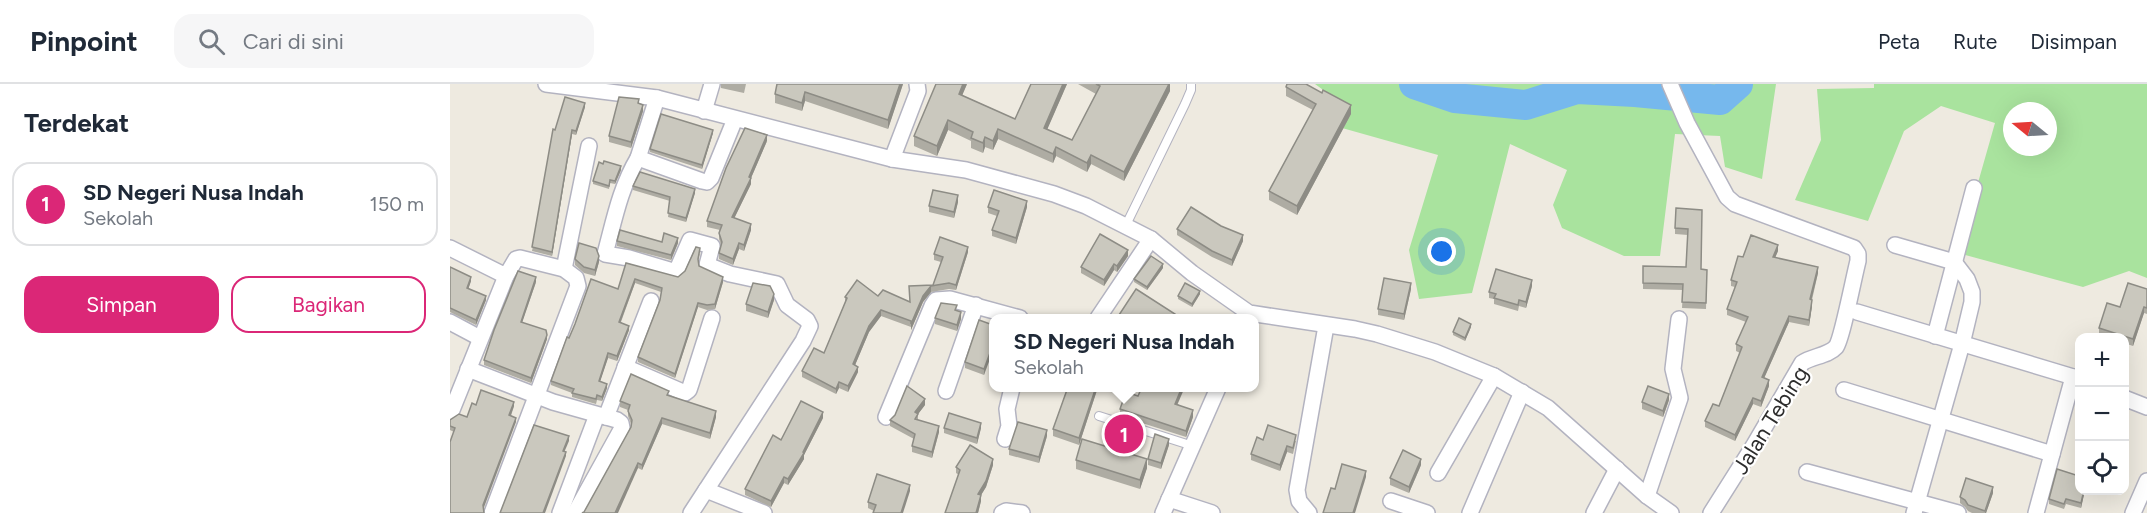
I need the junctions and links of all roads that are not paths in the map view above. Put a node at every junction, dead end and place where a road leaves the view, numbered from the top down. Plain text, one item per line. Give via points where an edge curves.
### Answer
1 (546, 84) edge
2 (712, 84) edge
3 (917, 84) edge
4 (1191, 84) edge
5 (1671, 85) edge
6 (657, 98) junction
7 (704, 111) junction
8 (735, 119) junction
9 (589, 146) dead end
10 (638, 158) junction
11 (892, 159) junction
12 (1974, 188) dead end
13 (1126, 225) junction
14 (1151, 239) junction
15 (1895, 245) dead end
16 (450, 248) edge
17 (1954, 262) junction
18 (564, 269) junction
19 (506, 276) junction
20 (651, 301) dead end
21 (976, 305) junction
22 (1857, 312) dead end
23 (1006, 314) edge
24 (1101, 314) edge
25 (1245, 314) edge
26 (1259, 317) edge
27 (712, 318) dead end
28 (1679, 319) dead end
29 (450, 322) edge
30 (1326, 326) junction
31 (1935, 336) junction
32 (480, 338) junction
33 (1962, 344) junction
34 (625, 367) junction
35 (468, 369) junction
36 (1494, 376) junction
37 (2075, 378) edge
38 (2075, 381) edge
39 (1844, 390) dead end
40 (946, 391) dead end
41 (1011, 392) edge
42 (1216, 392) edge
43 (1522, 392) junction
44 (537, 396) junction
45 (453, 398) edge
46 (2129, 400) edge
47 (2147, 407) edge
48 (450, 415) edge
49 (601, 416) junction
50 (1099, 416) dead end
51 (886, 417) dead end
52 (1940, 419) junction
53 (1005, 439) dead end
54 (1193, 446) junction
55 (2052, 454) junction
56 (1617, 469) junction
57 (1807, 472) dead end
58 (1438, 473) dead end
59 (2147, 481) edge
60 (706, 490) junction
61 (1647, 496) junction
62 (1391, 501) dead end
63 (1166, 506) edge
64 (1916, 507) edge
65 (1208, 512) edge
66 (492, 513) edge
67 (560, 513) edge
68 (575, 513) edge
69 (691, 513) edge
70 (764, 513) edge
71 (1002, 513) edge
72 (1022, 513) edge
73 (1309, 513) edge
74 (1426, 513) edge
75 (1470, 513) edge
76 (1593, 513) edge
77 (1671, 513) edge
78 (1711, 513) edge
79 (1958, 513) edge
80 (2036, 513) edge
81 (2133, 513) edge

1 - 6 street
2 - 7 street
3 - 11 street via 918,91
4 - 13 lane
5 - 78 street, Jalan Tebing via 1687,123 1735,204 1854,248 1858,254 1839,340 1830,352 1802,363
6 - 7 street
6 - 10 street
7 - 8 street
8 - 10 street via 707,182
8 - 11 street
9 - 18 street
10 - 60 street via 621,192 605,254 676,272 690,240 712,246 707,265 777,284 786,305 810,326
11 - 13 street via 966,170 1015,183 1086,206
12 - 17 street
13 - 14 street
14 - 24 street
14 - 25 street
15 - 17 street
16 - 19 street
17 - 31 street
17 - 33 street via 1972,292
18 - 19 street via 520,258 513,262
18 - 44 street via 576,278 578,286
19 - 32 street
20 - 34 street
21 - 23 street
21 - 40 street
21 - 51 street via 936,300
22 - 31 street
26 - 30 street
27 - 34 street via 692,384 685,393
28 - 61 street via 1673,369 1680,398
29 - 32 street
30 - 36 street via 1387,337
30 - 73 street via 1297,490 1299,501
31 - 33 street
32 - 35 street
33 - 37 street
33 - 52 street
34 - 49 street
35 - 44 street
35 - 45 street
36 - 43 street
36 - 58 street
38 - 55 street
39 - 52 street
41 - 53 street
42 - 54 street
43 - 56 street via 1548,408
43 - 75 street
44 - 49 street
44 - 66 street
45 - 48 street
46 - 47 street
49 - 67 street
49 - 68 street via 617,420 622,428
50 - 54 lane
52 - 55 street
52 - 64 street
54 - 63 street
55 - 80 street
56 - 61 street
56 - 76 street
57 - 64 street
59 - 81 street
60 - 69 street
60 - 70 street
61 - 77 street
62 - 74 street
63 - 65 street
64 - 79 street
71 - 72 street

